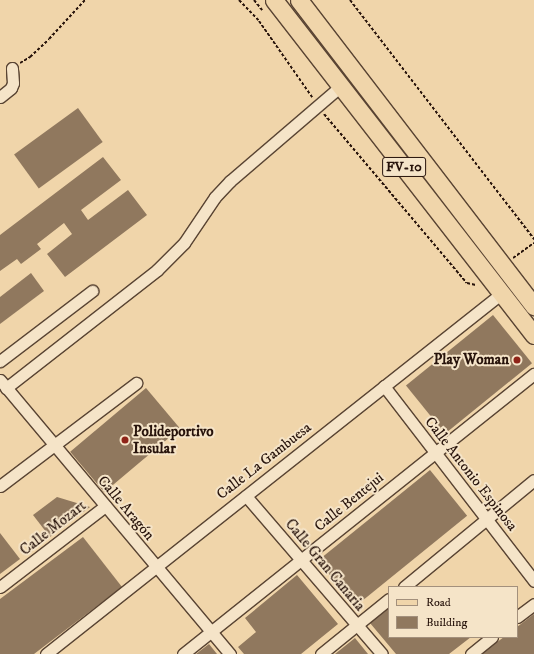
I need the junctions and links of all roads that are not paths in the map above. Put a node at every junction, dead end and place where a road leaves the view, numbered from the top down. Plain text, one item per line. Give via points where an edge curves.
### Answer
1 (274, 0) edge
2 (299, 0) edge
3 (12, 68) road end
4 (341, 86) junction
5 (0, 98) edge
6 (375, 98) junction
7 (92, 291) dead end
8 (502, 293) junction
9 (534, 306) edge
10 (534, 335) edge
11 (0, 361) edge
12 (534, 374) edge
13 (136, 383) dead end
14 (3, 384) edge
15 (384, 386) junction
16 (55, 446) junction
17 (435, 452) junction
18 (534, 480) edge
19 (0, 486) edge
20 (246, 496) junction
21 (105, 506) junction
22 (487, 519) junction
23 (302, 560) junction
24 (156, 566) junction
25 (534, 581) edge
26 (405, 586) edge
27 (0, 587) edge
28 (388, 600) edge
29 (534, 604) edge
30 (518, 616) edge
31 (357, 626) junction
32 (211, 632) junction
33 (491, 638) edge
34 (46, 654) edge
35 (183, 654) edge
36 (230, 654) edge
37 (321, 654) edge
38 (382, 654) edge
39 (471, 654) edge

1 - 4 main road, FV-10
2 - 6 main road, FV-10
3 - 5 street via 13,83
4 - 6 main road via 353,84
4 - 8 main road, FV-10
4 - 14 street via 230,181 215,197 184,243 157,270
6 - 9 main road, FV-10
7 - 11 street
8 - 10 main road, FV-10
8 - 15 street, Calle La Gambuesa
12 - 17 street, Calle Bentejui
13 - 16 street
14 - 16 street, Calle Aragón
15 - 17 street, Calle Antonio Espinosa
15 - 20 street, Calle La Gambuesa
16 - 19 street
16 - 21 street, Calle Aragón
17 - 22 street, Calle Antonio Espinosa
17 - 23 street, Calle Bentejui
18 - 22 street
20 - 23 street, Calle Gran Canaria
20 - 24 street, Calle La Gambuesa
21 - 24 street, Calle Aragón
21 - 27 street, Calle Mozart
22 - 25 street, Calle Antonio Espinosa
22 - 26 street
23 - 31 street, Calle Gran Canaria
23 - 32 street, Calle Bentejui
24 - 32 street, Calle Aragón
24 - 34 street, Calle La Gambuesa
28 - 31 street
29 - 30 street
31 - 37 street
31 - 38 street, Calle Gran Canaria
32 - 35 street, Calle Bentejui
32 - 36 street, Calle Aragón
33 - 39 street

